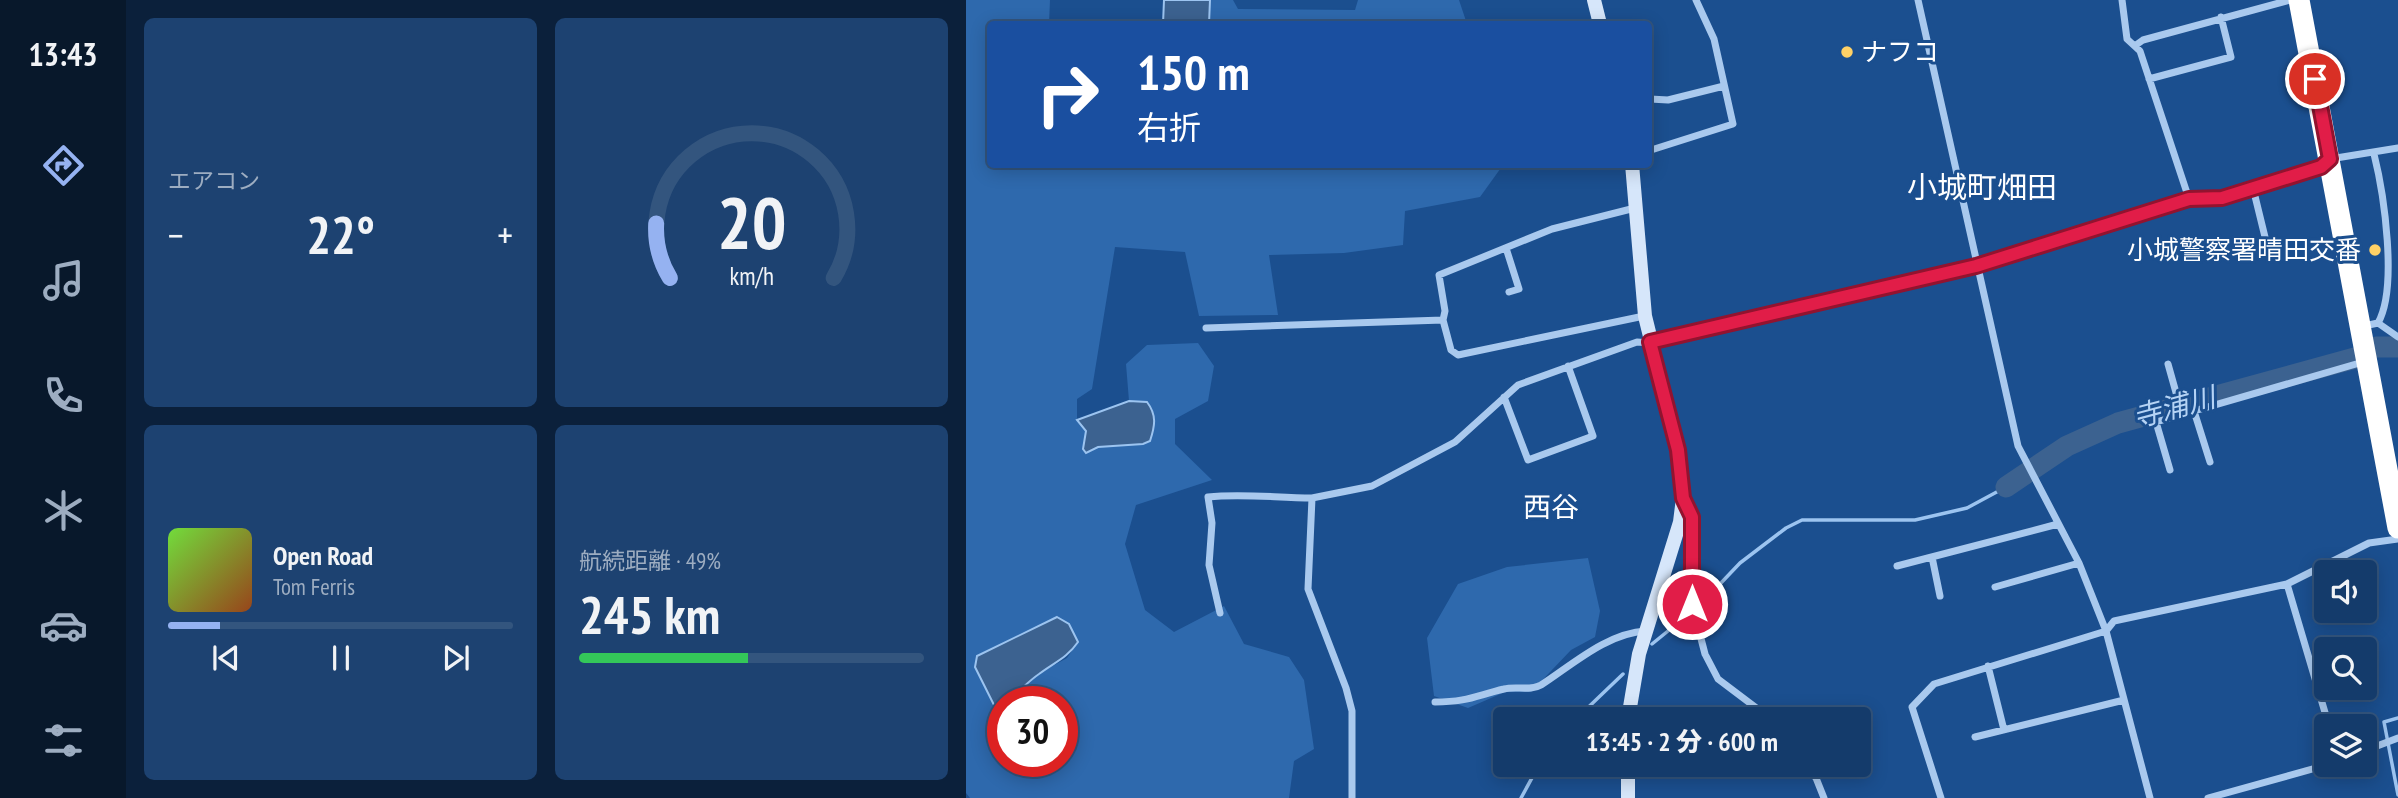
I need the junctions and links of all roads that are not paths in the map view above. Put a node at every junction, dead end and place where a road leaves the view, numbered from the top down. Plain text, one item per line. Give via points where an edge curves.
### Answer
1 (1594, 0) edge
2 (1696, 0) edge
3 (1917, 0) edge
4 (2122, 0) edge
5 (2290, 0) edge
6 (2299, 0) edge
7 (2221, 17) junction
8 (1599, 21) edge
9 (2136, 45) junction
10 (2150, 79) junction
11 (1724, 86) junction
12 (1652, 99) edge
13 (2398, 148) edge
14 (1652, 150) edge
15 (2374, 154) junction
16 (2330, 159) junction
17 (1632, 168) edge
18 (2253, 188) junction
19 (2189, 199) junction
20 (1636, 208) junction
21 (2265, 237) dead end
22 (1506, 248) junction
23 (1976, 266) junction
24 (2398, 268) edge
25 (2389, 270) junction
26 (1509, 292) dead end
27 (1645, 316) junction
28 (1443, 320) junction
29 (2370, 325) junction
30 (1206, 328) dead end
31 (2398, 337) edge
32 (1650, 342) junction
33 (2367, 361) junction
34 (2168, 364) dead end
35 (1568, 366) junction
36 (1504, 397) junction
37 (2194, 411) junction
38 (2182, 414) junction
39 (2210, 463) dead end
40 (2170, 470) dead end
41 (1312, 498) junction
42 (1683, 498) junction
43 (2058, 524) junction
44 (2398, 528) edge
45 (2398, 539) edge
46 (1932, 557) junction
47 (2079, 563) junction
48 (1897, 566) dead end
49 (1661, 583) junction
50 (2287, 584) junction
51 (1692, 585) junction
52 (1995, 587) dead end
53 (1940, 596) dead end
54 (1220, 614) dead end
55 (1646, 631) junction
56 (2106, 631) junction
57 (1988, 666) junction
58 (2124, 700) junction
59 (1435, 702) dead end
60 (1629, 707) edge
61 (1755, 707) edge
62 (2325, 714) edge
63 (2004, 730) junction
64 (1975, 737) dead end
65 (2395, 739) edge
66 (2377, 746) edge
67 (2314, 769) edge
68 (1628, 777) edge
69 (1815, 777) edge
70 (1352, 798) edge
71 (1628, 798) edge
72 (1824, 798) edge
73 (1941, 798) edge
74 (2150, 798) edge
75 (2208, 798) edge

1 - 8 street
2 - 11 street via 1714,39
3 - 23 street
4 - 9 street via 2127,39
5 - 7 street
6 - 16 highway
7 - 9 street
7 - 10 street via 2231,57
9 - 10 street
10 - 19 street
11 - 12 street via 1668,100
11 - 14 street via 1733,124
13 - 15 street
15 - 16 street
15 - 25 street via 2386,204
16 - 18 street via 2321,167
16 - 29 highway
17 - 20 street
18 - 19 street via 2222,198
18 - 21 street
19 - 23 street
20 - 22 street via 1552,229
20 - 27 street
22 - 26 street via 1519,289
22 - 28 street via 1439,275
23 - 32 street
23 - 43 street via 2025,463
24 - 25 street
25 - 29 street via 2387,305
27 - 28 street via 1458,355 1451,350
27 - 32 street
28 - 30 street
29 - 31 street
29 - 33 highway
32 - 35 street via 1637,342
32 - 42 street via 1678,450
33 - 37 street
33 - 44 highway
34 - 38 street
35 - 36 street via 1518,385
35 - 36 street via 1593,436 1528,460
36 - 41 street via 1455,442 1372,486
37 - 38 street
37 - 39 street
38 - 40 street via 2156,422
41 - 54 street via 1237,494 1208,498 1212,523 1209,565
41 - 70 street via 1308,589 1352,711
42 - 49 street
42 - 51 street via 1692,517
43 - 46 street
43 - 47 street
45 - 50 street via 2369,543
46 - 48 street
46 - 53 street
47 - 52 street
47 - 56 street
49 - 51 street
49 - 55 street
50 - 56 street via 2114,621
50 - 62 street
51 - 61 street via 1694,615 1705,654 1718,679
55 - 59 street via 1586,653 1538,687 1506,689 1466,702
55 - 60 street
56 - 57 street
56 - 58 street
57 - 63 street
57 - 73 street via 1934,684 1912,707
58 - 63 street
58 - 74 street
63 - 64 street
65 - 66 street
67 - 75 street
68 - 71 street
69 - 72 street

